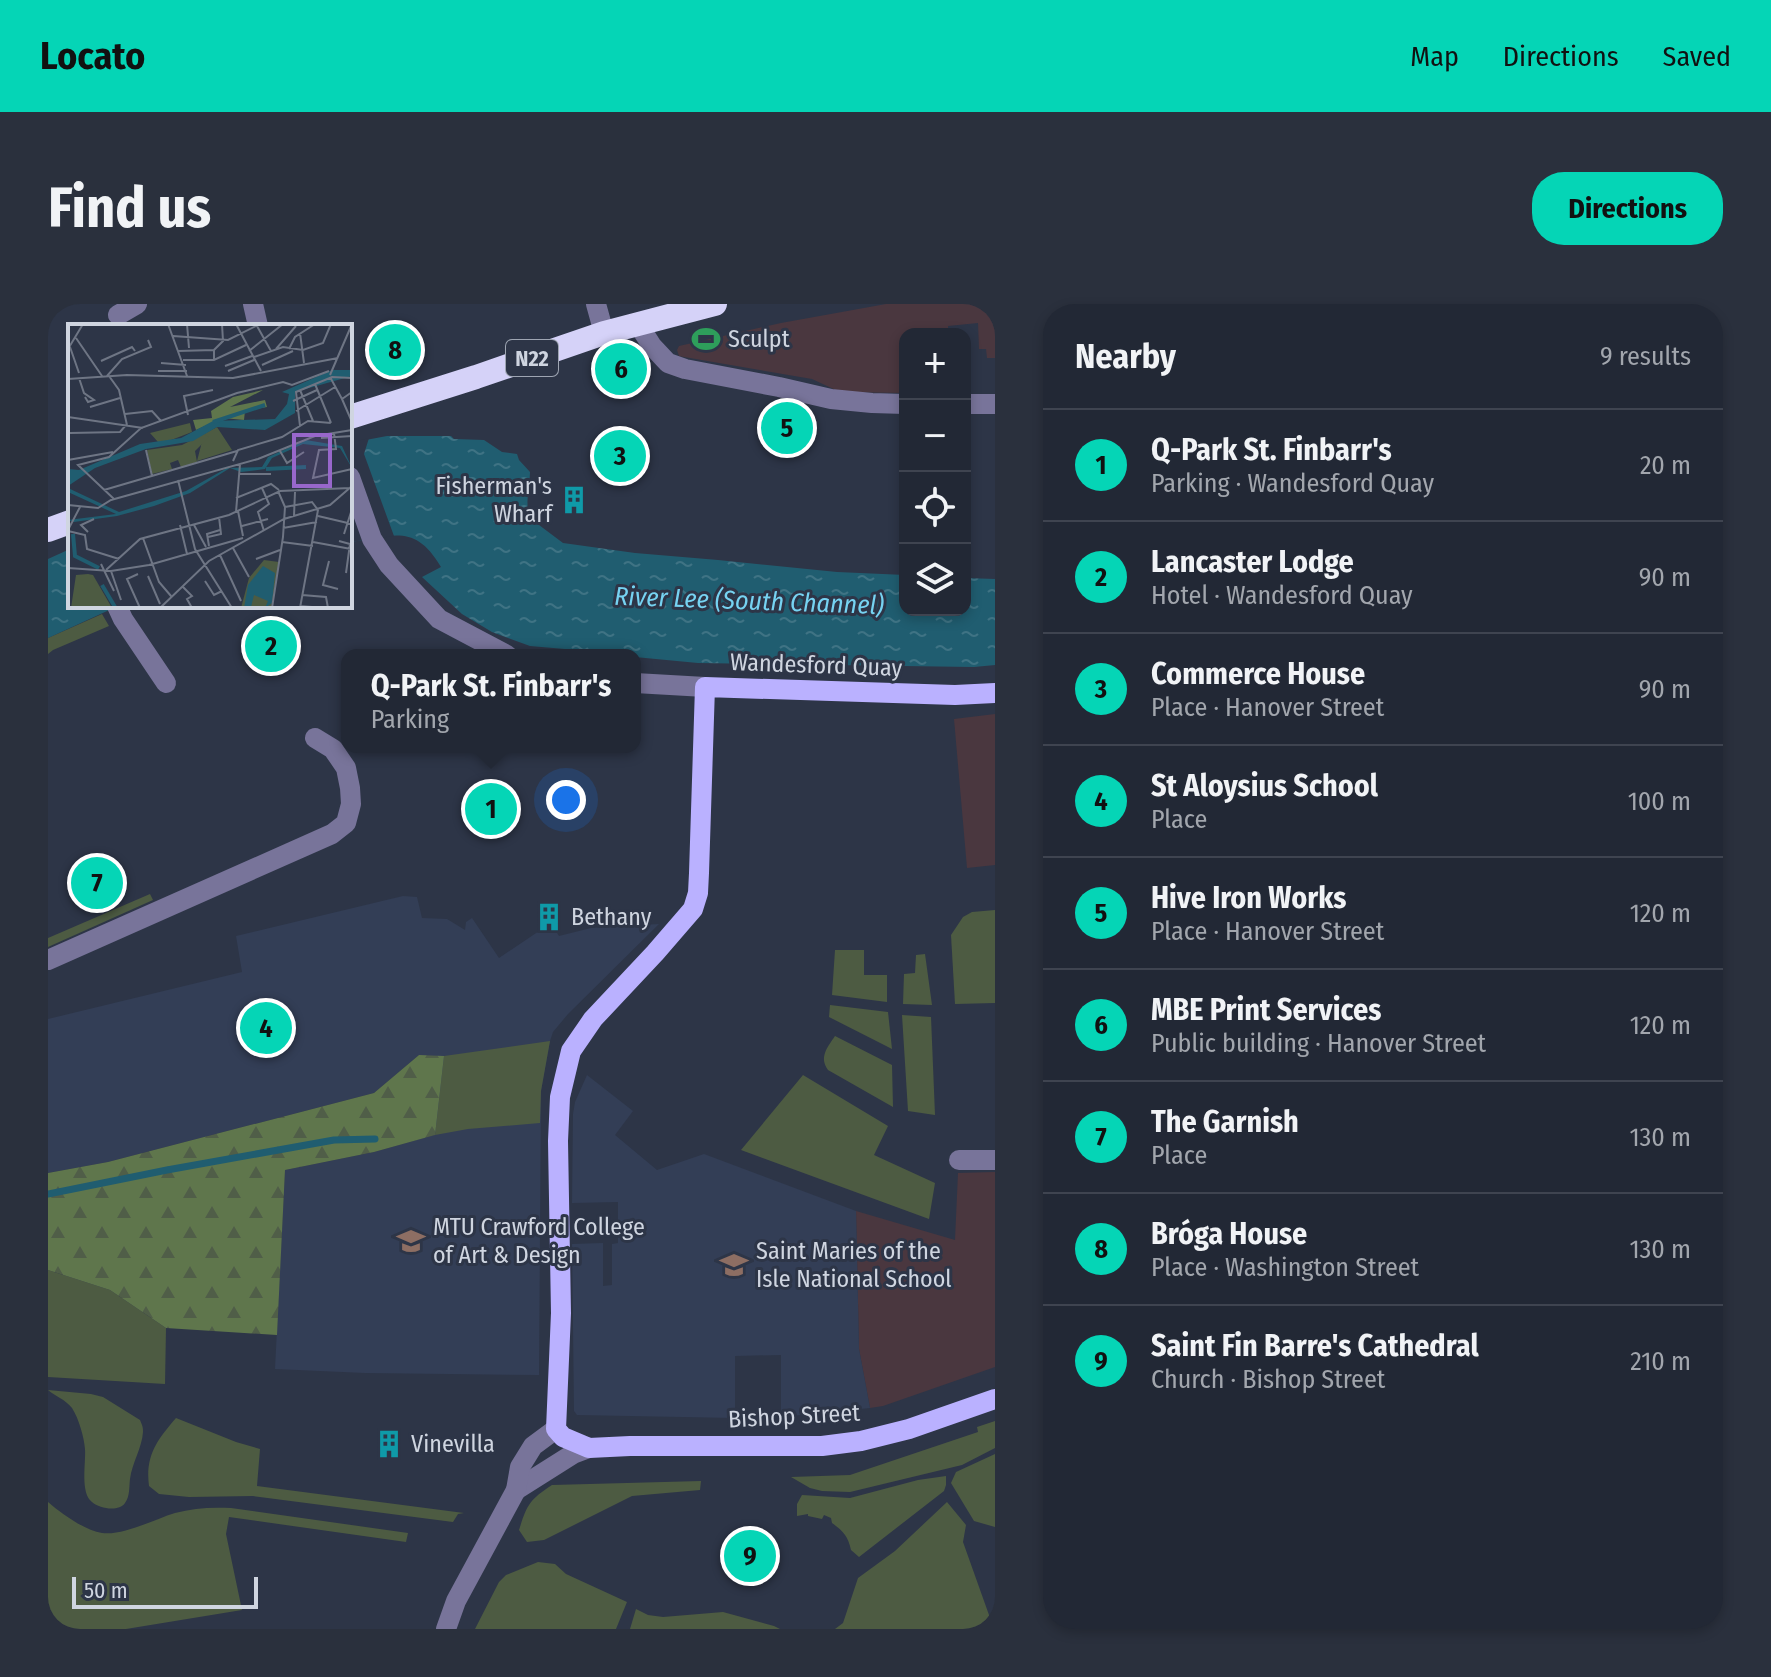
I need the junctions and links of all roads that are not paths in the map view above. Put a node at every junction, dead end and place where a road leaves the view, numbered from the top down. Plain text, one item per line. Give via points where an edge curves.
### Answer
1 (137, 304) edge
2 (253, 304) edge
3 (596, 304) edge
4 (699, 306) edge
5 (118, 315) dead end
6 (258, 324) edge
7 (638, 324) junction
8 (604, 333) junction
9 (899, 404) edge
10 (971, 404) edge
11 (995, 404) edge
12 (352, 416) edge
13 (352, 483) edge
14 (68, 523) edge
15 (48, 530) edge
16 (120, 613) edge
17 (496, 649) edge
18 (166, 683) dead end
19 (641, 683) edge
20 (705, 687) junction
21 (995, 693) edge
22 (315, 738) dead end
23 (48, 960) edge
24 (959, 1160) dead end
25 (995, 1160) edge
26 (995, 1399) edge
27 (556, 1429) junction
28 (589, 1448) junction
29 (516, 1490) junction
30 (446, 1629) edge

1 - 5 street
2 - 6 street
3 - 8 street
4 - 7 highway, N22
7 - 8 highway, N22
7 - 9 street via 668,363 685,369 831,399
8 - 12 highway, N22
10 - 11 street
13 - 17 street via 372,539 389,565 439,619
14 - 15 highway
16 - 18 street
19 - 20 street, Wandesford Quay
20 - 21 main road, Wandesford Quay
20 - 27 main road via 698,893 693,909 593,1019 571,1051 560,1097
22 - 23 street via 333,749 346,768 351,804 346,823 332,834
24 - 25 street
26 - 28 main road, Bishop Street via 909,1429 848,1443
27 - 28 main road
27 - 29 street, Bishop Street via 533,1446 520,1467
28 - 29 street, Bishop Street
29 - 30 street, Bishop Street

